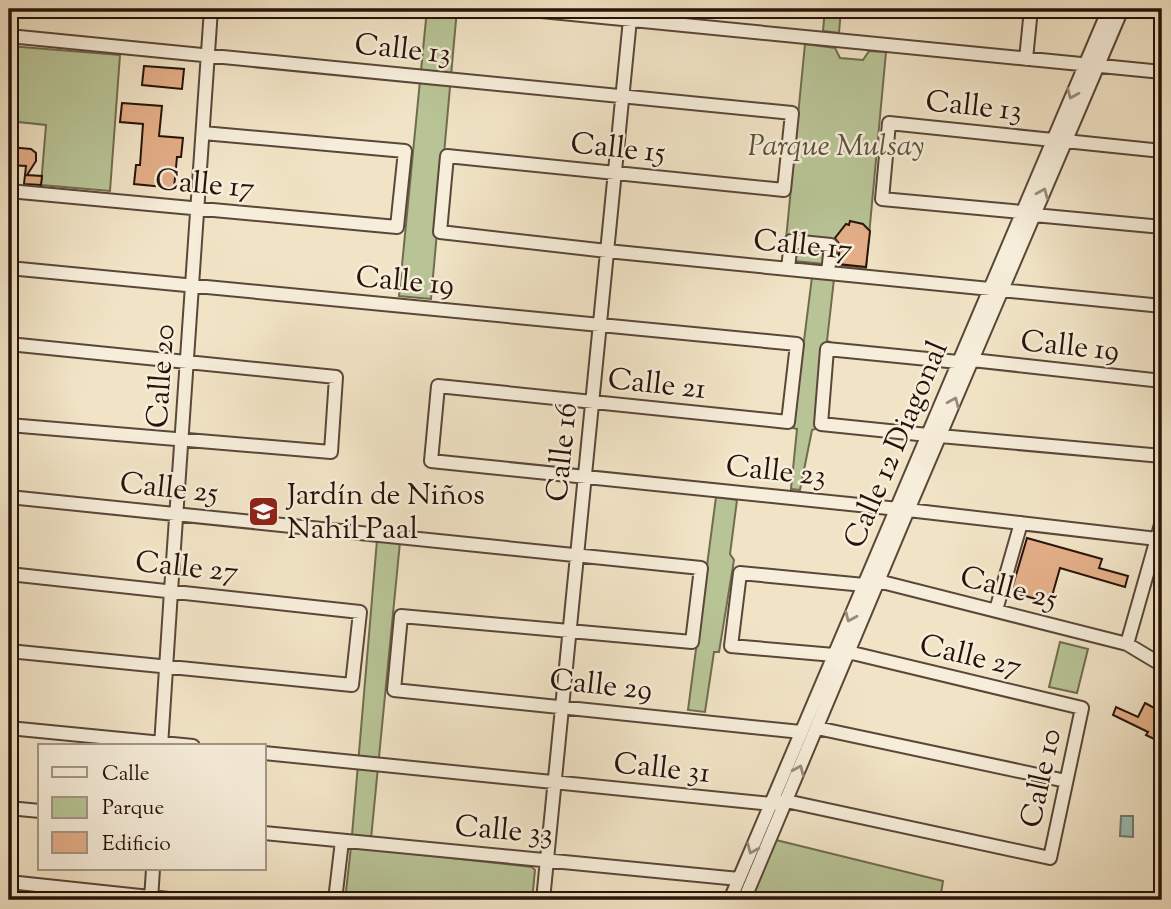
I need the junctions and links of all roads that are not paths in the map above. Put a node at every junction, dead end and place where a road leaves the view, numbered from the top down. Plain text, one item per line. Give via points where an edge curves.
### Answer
1 (211, 9) edge
2 (521, 9) edge
3 (1031, 9) edge
4 (1109, 9) edge
5 (1122, 9) edge
6 (630, 15) edge
7 (9, 36) edge
8 (208, 56) junction
9 (1026, 59) junction
10 (1091, 66) junction
11 (1162, 72) edge
12 (622, 96) junction
13 (203, 133) junction
14 (1059, 140) junction
15 (1162, 151) edge
16 (615, 173) junction
17 (784, 190) joint
18 (9, 191) edge
19 (198, 209) junction
20 (1028, 214) junction
21 (1162, 227) edge
22 (440, 232) joint
23 (607, 251) junction
24 (9, 268) edge
25 (788, 269) junction
26 (828, 273) junction
27 (192, 286) junction
28 (995, 290) junction
29 (1162, 306) edge
30 (600, 325) junction
31 (9, 344) edge
32 (965, 361) junction
33 (187, 362) junction
34 (1162, 381) edge
35 (592, 403) junction
36 (788, 422) joint
37 (9, 425) edge
38 (934, 435) junction
39 (182, 440) junction
40 (1162, 456) edge
41 (431, 461) joint
42 (585, 476) junction
43 (9, 497) edge
44 (902, 509) junction
45 (177, 514) junction
46 (1162, 521) edge
47 (1021, 523) junction
48 (1157, 539) junction
49 (577, 555) junction
50 (9, 575) edge
51 (878, 581) junction
52 (864, 585) junction
53 (171, 591) junction
54 (996, 610) junction
55 (569, 632) junction
56 (1127, 644) junction
57 (9, 651) edge
58 (848, 652) junction
59 (834, 655) junction
60 (1162, 665) edge
61 (167, 667) junction
62 (562, 706) junction
63 (1082, 708) joint
64 (817, 727) junction
65 (9, 728) edge
66 (801, 732) junction
67 (152, 744) edge
68 (161, 744) edge
69 (266, 753) edge
70 (1066, 781) junction
71 (554, 782) junction
72 (786, 801) junction
73 (771, 804) junction
74 (9, 808) edge
75 (38, 811) edge
76 (266, 834) edge
77 (342, 841) junction
78 (1049, 858) joint
79 (547, 860) junction
80 (153, 870) edge
81 (739, 879) junction
82 (9, 882) edge
83 (151, 899) edge
84 (178, 900) edge
85 (335, 900) edge
86 (543, 900) edge
87 (730, 900) edge
88 (744, 900) edge

1 - 8 street, Calle 20
2 - 6 street
3 - 9 street
4 - 10 street, Calle 12 Diagonal
5 - 10 street, Calle 12 Diagonal
6 - 9 street
6 - 12 street, Calle 16
7 - 8 street, Calle 13
8 - 12 street, Calle 13
8 - 13 street, Calle 20
9 - 10 street
10 - 11 street
10 - 14 street, Calle 12 Diagonal
12 - 16 street, Calle 16
12 - 17 street, Calle 13 via 792,113
13 - 19 street, Calle 20
13 - 19 street, Calle 17 via 405,151 397,227
14 - 15 street, Calle 13
14 - 20 street, Calle 12 Diagonal
14 - 20 street, Calle 13 via 889,123 882,198
16 - 17 street, Calle 15
16 - 22 street, Calle 15 via 447,156
16 - 23 street, Calle 16
18 - 19 street, Calle 17
19 - 27 street, Calle 20
20 - 21 street
20 - 28 street, Calle 12 Diagonal
22 - 23 street, Calle 17
23 - 25 street, Calle 17
23 - 30 street, Calle 16
24 - 27 street, Calle 19
25 - 26 street, Calle 17
25 - 26 street via 791,241 831,245
26 - 28 street, Calle 17
27 - 30 street, Calle 19
27 - 33 street, Calle 20
28 - 29 street, Calle 17
28 - 32 street, Calle 12 Diagonal
30 - 35 street, Calle 16
30 - 36 street, Calle 19 via 797,344
31 - 33 street
32 - 34 street, Calle 19
32 - 38 street, Calle 12 Diagonal
32 - 38 street, Calle 19 via 827,349 821,424
33 - 39 street, Calle 20
33 - 39 street via 336,377 331,452
35 - 36 street, Calle 21
35 - 41 street, Calle 21 via 438,386
35 - 42 street, Calle 16
37 - 39 street
38 - 40 street
38 - 44 street, Calle 12 Diagonal
39 - 45 street, Calle 20
41 - 42 street, Calle 23
42 - 44 street, Calle 23
42 - 49 street, Calle 16
43 - 45 street, Calle 25
44 - 47 street, Calle 23
44 - 51 street, Calle 12 Diagonal
44 - 52 street, Calle 12 Diagonal
45 - 49 street, Calle 25
45 - 53 street, Calle 20
46 - 48 street
47 - 48 street, Calle 23
47 - 54 street
48 - 56 street
49 - 55 street, Calle 16
49 - 55 street, Calle 25 via 701,568 692,642
50 - 53 street, Calle 27
51 - 54 street, Calle 25
51 - 58 street, Calle 12 Diagonal
52 -> 59 street, Calle 12 Diagonal
52 - 59 street via 740,573 731,646
53 - 61 street, Calle 20
53 - 61 street, Calle 27 via 360,612 352,685
54 - 56 street, Calle 25
55 - 62 street, Calle 16
55 - 62 street, Calle 29 via 401,616 394,690
56 - 60 street, Calle 25
57 - 61 street
58 - 63 street, Calle 27
58 - 64 street, Calle 12 Diagonal
59 - 66 street, Calle 12 Diagonal
61 - 68 street, Calle 20
62 - 66 street, Calle 29
62 - 71 street, Calle 16
63 - 70 street, Calle 10
64 - 70 street
72 -> 64 street, Calle 12 Diagonal
65 - 67 street
66 - 73 street, Calle 12 Diagonal
69 - 71 street, Calle 31
70 - 78 street, Calle 10
71 - 73 street, Calle 31
71 - 79 street, Calle 16
72 - 73 street, Calle 31
72 - 78 street, Calle 31
72 - 88 street, Calle 12 Diagonal
73 -> 81 street, Calle 12 Diagonal
74 - 75 street
76 - 77 street, Calle 33
77 - 79 street, Calle 33
77 - 85 street
79 - 81 street, Calle 33
79 - 86 street, Calle 16
80 - 83 street
81 - 87 street, Calle 12 Diagonal
82 - 83 street
83 - 84 street

